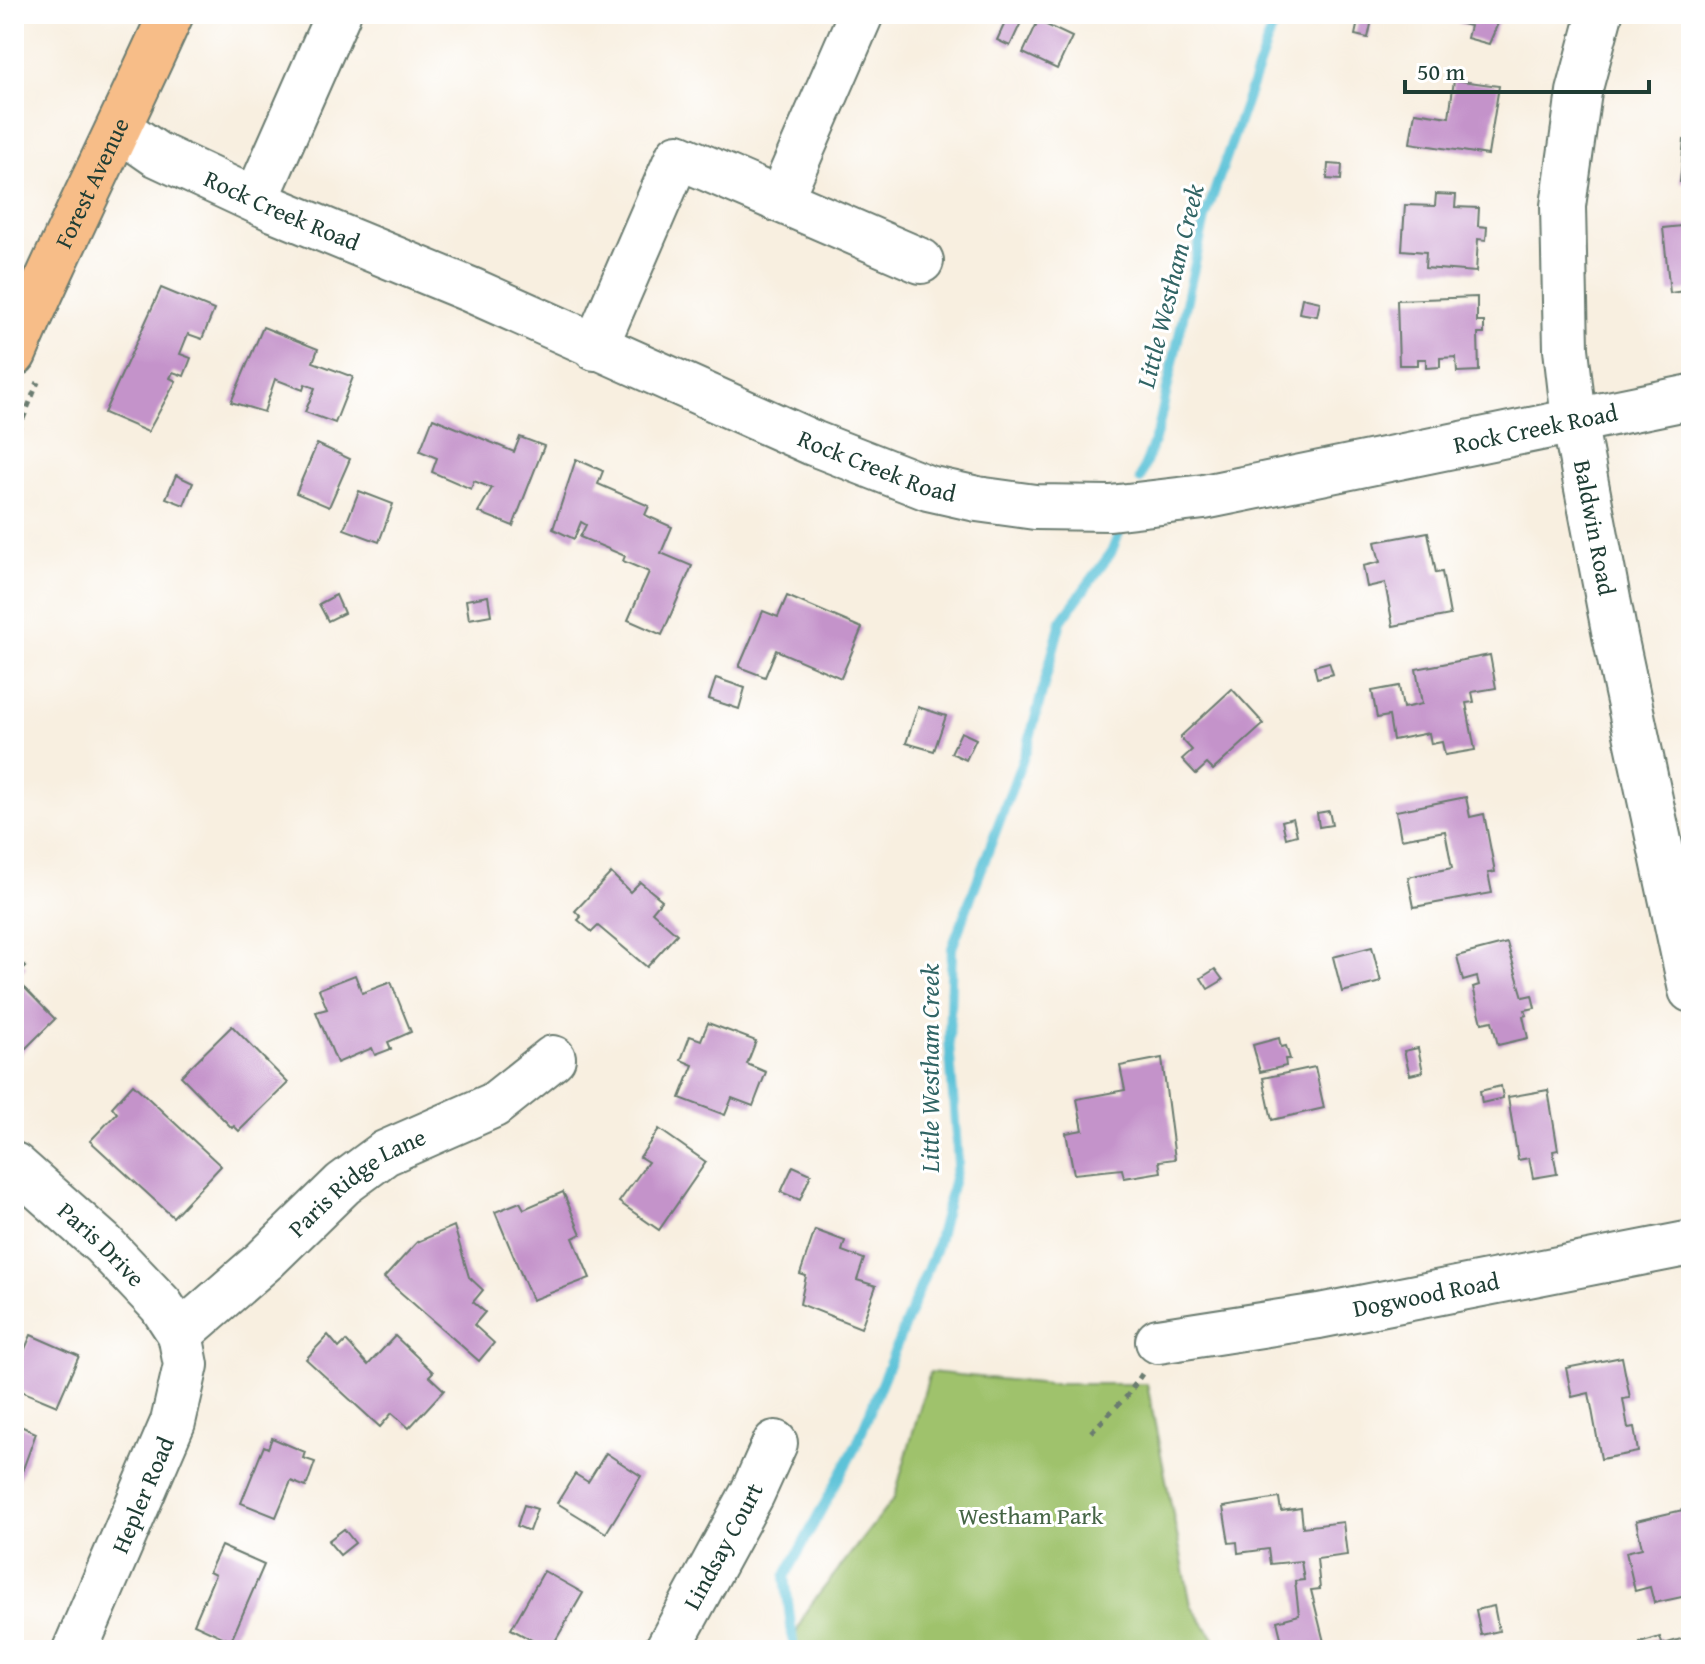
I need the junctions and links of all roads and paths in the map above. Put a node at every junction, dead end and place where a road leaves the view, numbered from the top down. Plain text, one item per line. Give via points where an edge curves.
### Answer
1 (171, 14) edge
2 (338, 14) edge
3 (861, 14) edge
4 (1600, 14) edge
5 (120, 129) junction
6 (256, 200) junction
7 (780, 200) junction
8 (921, 261) dead end
9 (595, 348) junction
10 (14, 354) edge
11 (1691, 397) edge
12 (1574, 420) junction
13 (1691, 990) edge
14 (553, 1058) dead end
15 (14, 1165) edge
16 (1691, 1243) edge
17 (180, 1334) junction
18 (1158, 1341) joint
19 (1091, 1432) dead end
20 (775, 1443) dead end
21 (75, 1650) edge
22 (667, 1650) edge

1 - 5 main road, Forest Avenue
2 - 6 street
3 - 7 street
4 - 12 street, Baldwin Road via 1579,92 1563,206 1566,349
5 - 6 street, Rock Creek Road via 156,154
5 - 10 main road, Forest Avenue via 63,239
6 - 9 street, Rock Creek Road
7 - 8 street
7 - 9 street via 678,156
9 - 12 street, Rock Creek Road via 928,488 1035,507 1110,508 1204,497
11 - 12 street, Rock Creek Road
12 - 13 street, Baldwin Road
14 - 17 street, Paris Ridge Lane via 494,1105 385,1153 343,1184
15 - 17 street, Paris Drive via 103,1244 161,1305
16 - 18 street, Dogwood Road via 1334,1313
17 - 21 street, Hepler Road via 186,1365 173,1422
18 - 19 path via 1127,1396
20 - 22 street, Lindsay Court

